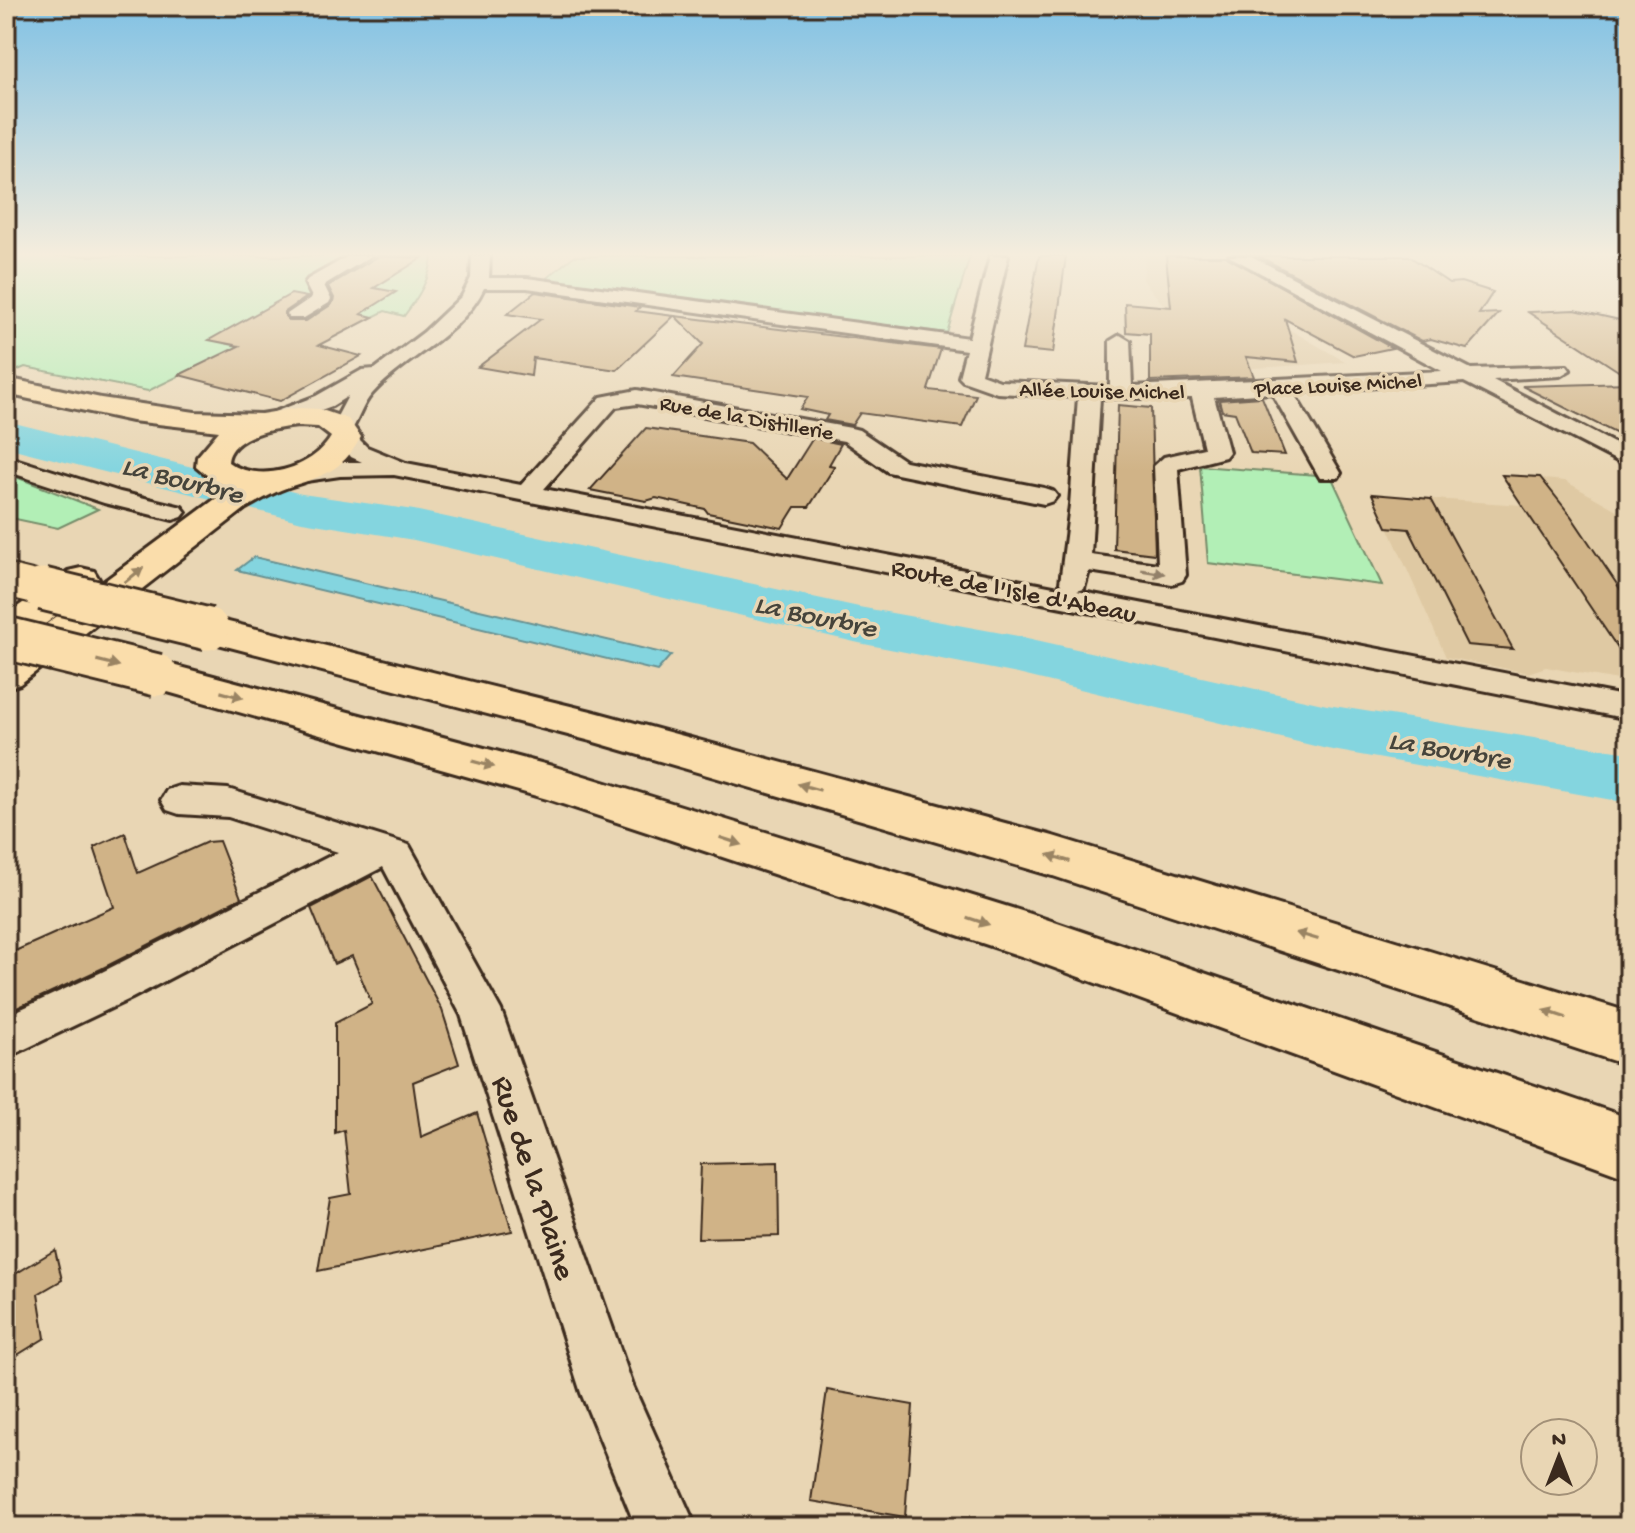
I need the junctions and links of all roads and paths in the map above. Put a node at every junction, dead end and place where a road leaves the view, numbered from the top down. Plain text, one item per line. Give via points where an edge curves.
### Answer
1 (438, 328) edge
2 (850, 328) edge
3 (981, 328) edge
4 (1377, 328) edge
5 (1120, 341) dead end
6 (421, 343) junction
7 (976, 345) junction
8 (1541, 356) dead end
9 (1471, 376) junction
10 (6, 386) edge
11 (1279, 387) junction
12 (1206, 391) junction
13 (1089, 392) junction
14 (1121, 393) junction
15 (151, 419) junction
16 (269, 421) junction
17 (344, 432) junction
18 (1629, 460) edge
19 (6, 463) edge
20 (400, 469) junction
21 (1329, 473) dead end
22 (233, 484) junction
23 (526, 494) junction
24 (1044, 496) dead end
25 (1076, 561) junction
26 (6, 580) edge
27 (1072, 599) junction
28 (6, 636) edge
29 (6, 674) edge
30 (1629, 708) edge
31 (179, 800) dead end
32 (375, 851) junction
33 (6, 1038) edge
34 (1629, 1039) edge
35 (1629, 1148) edge
36 (666, 1527) edge

1 - 6 street
2 - 7 street
3 - 7 street
4 - 9 street
5 - 14 street
6 - 16 street via 324,401
6 - 17 street via 352,403
7 - 13 street, Allée Louise Michel via 970,377 997,387
8 - 9 street, Place Louise Michel via 1567,375
9 - 11 street, Place Louise Michel
9 - 18 street
10 - 15 main road
11 - 12 street, Place Louise Michel
11 - 21 street
12 - 14 street, Allée Louise Michel
25 -> 12 street via 1172,575 1166,466 1217,452 1202,400
13 - 14 street, Allée Louise Michel
13 - 25 street
15 - 16 main road
15 - 22 main road via 211,440
16 - 17 main road via 317,417
16 - 22 main road via 229,437
17 - 20 street, Route de l'Isle d'Abeau via 359,452
17 - 22 main road via 343,447 334,457
19 - 22 street via 113,498
20 - 22 street, Route de l'Isle d'Abeau via 340,469
20 - 23 street, Route de l'Isle d'Abeau
22 - 28 main road
29 -> 22 main road
23 - 24 street, Rue de la Distillerie via 609,402 637,397 851,435 897,467
23 - 27 street, Route de l'Isle d'Abeau
25 - 27 street
34 -> 26 main road, bridge via 1053,856 591,726
27 - 30 street, Route de l'Isle d'Abeau
28 -> 35 main road, bridge via 552,783 1031,937
31 - 32 street, Rue de la Plaine via 228,803
32 - 33 street
32 - 36 street, Rue de la Plaine via 396,856 480,1010 608,1393

